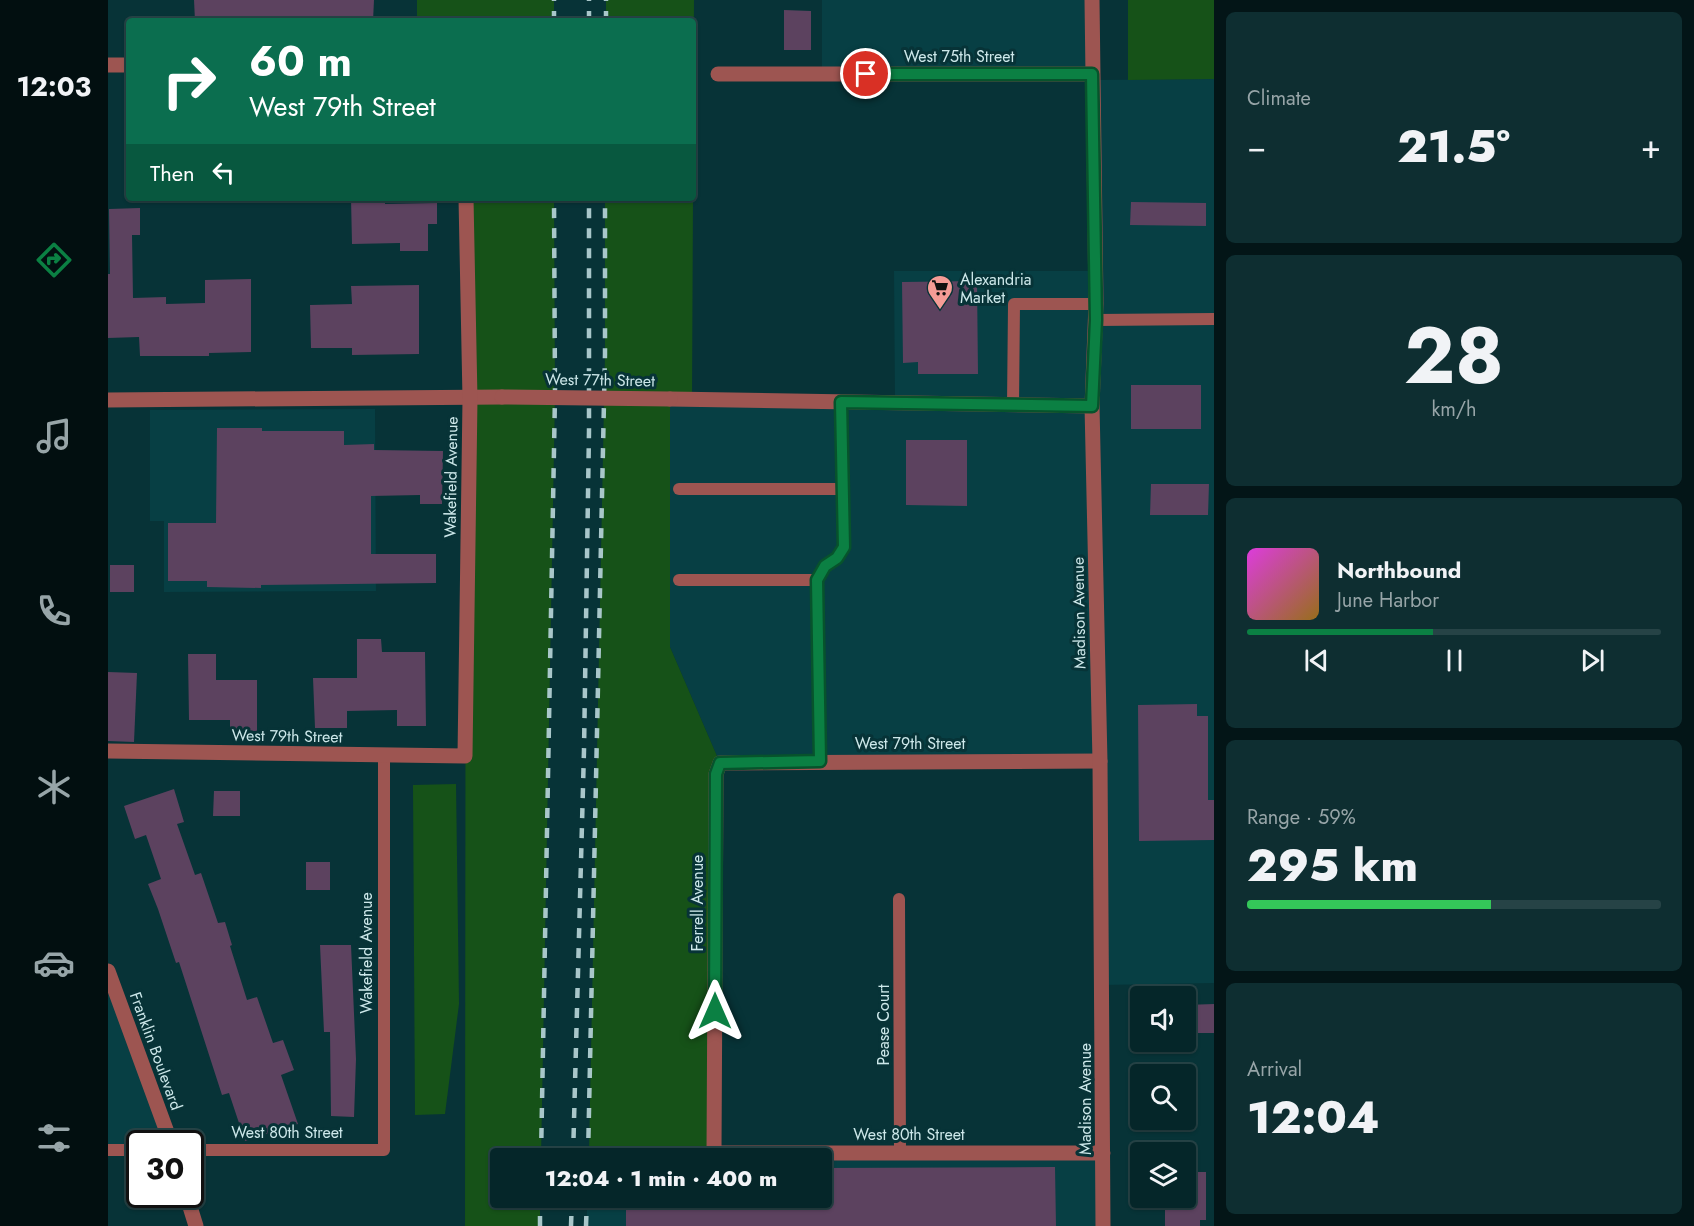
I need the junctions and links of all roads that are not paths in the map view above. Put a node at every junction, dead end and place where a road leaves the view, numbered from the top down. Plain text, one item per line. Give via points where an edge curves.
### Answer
1 (1092, 0) edge
2 (108, 65) edge
3 (126, 65) edge
4 (718, 74) dead end
5 (1092, 74) junction
6 (466, 201) edge
7 (1096, 304) junction
8 (1214, 319) edge
9 (1096, 320) junction
10 (470, 399) junction
11 (108, 400) edge
12 (841, 402) junction
13 (1013, 405) junction
14 (1092, 406) junction
15 (679, 489) dead end
16 (843, 489) junction
17 (679, 580) dead end
18 (817, 580) junction
19 (108, 751) edge
20 (384, 756) junction
21 (465, 756) joint
22 (820, 761) junction
23 (1101, 761) junction
24 (720, 763) joint
25 (898, 899) dead end
26 (108, 971) edge
27 (166, 1130) edge
28 (714, 1148) edge
29 (108, 1150) edge
30 (126, 1150) edge
31 (204, 1150) edge
32 (384, 1150) joint
33 (832, 1152) edge
34 (900, 1152) junction
35 (1103, 1153) junction
36 (190, 1208) edge
37 (196, 1226) edge
38 (1103, 1226) edge

1 - 5 street, Madison Avenue
2 - 3 street
4 - 5 street, West 75th Street
5 - 7 street, Madison Avenue
6 - 10 street, Wakefield Avenue
7 - 9 street, Madison Avenue
7 - 13 lane via 1014,304
8 - 9 lane
9 - 14 street, Madison Avenue
10 - 11 street, West 77th Street
10 - 12 street, West 77th Street, bridge
10 - 21 street, Wakefield Avenue
12 - 13 street, West 77th Street
12 - 16 lane
13 - 14 street, West 77th Street
14 - 23 street, Madison Avenue
15 - 16 lane
16 - 18 lane via 844,547
17 - 18 lane
18 - 22 lane
19 - 20 street, West 79th Street
20 - 21 street, West 79th Street
20 - 32 lane, Wakefield Avenue
22 - 23 street, West 79th Street
22 - 24 street, West 79th Street
23 - 35 street, Madison Avenue
24 - 28 street, Ferrell Avenue via 716,774
25 - 34 lane, Pease Court
26 - 27 street, Franklin Boulevard
29 - 30 lane
31 - 32 lane, West 80th Street
33 - 34 street, West 80th Street
34 - 35 street, West 80th Street
35 - 38 street, Madison Avenue
36 - 37 street

